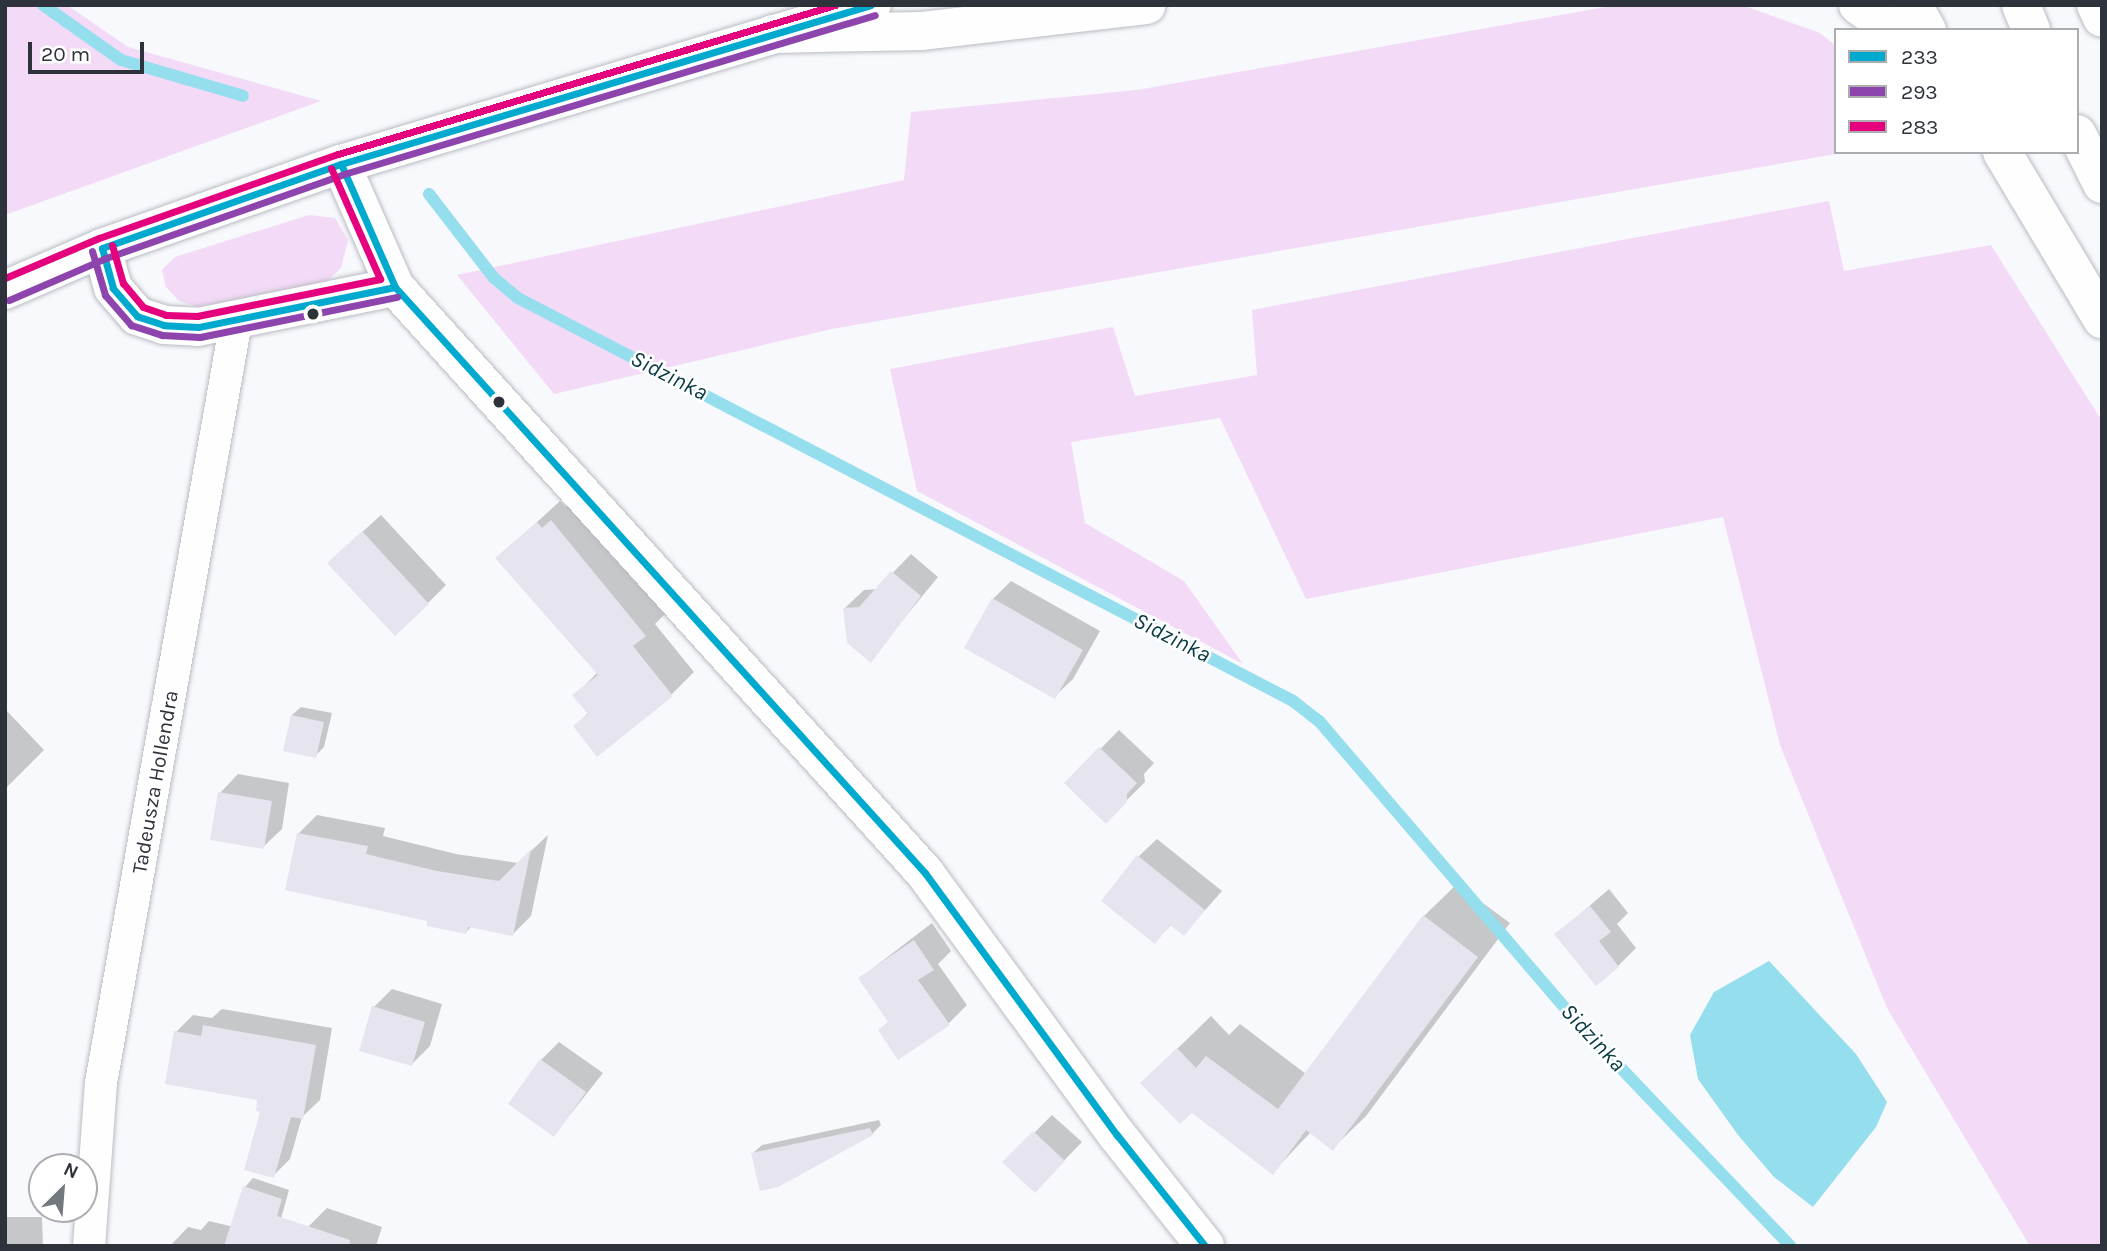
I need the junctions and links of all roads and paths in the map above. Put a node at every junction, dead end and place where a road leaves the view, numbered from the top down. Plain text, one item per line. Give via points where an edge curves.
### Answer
1 (872, 5) edge
2 (1147, 5) edge
3 (1858, 5) edge
4 (1913, 5) edge
5 (2021, 5) edge
6 (2096, 5) edge
7 (2102, 18) edge
8 (1890, 28) edge
9 (1926, 28) edge
10 (2030, 28) edge
11 (773, 34) junction
12 (2079, 138) edge
13 (2003, 154) edge
14 (341, 164) junction
15 (2102, 184) edge
16 (102, 248) junction
17 (395, 287) junction
18 (5, 290) edge
19 (2102, 319) edge
20 (236, 321) junction
21 (89, 1246) edge
22 (1205, 1246) edge

1 - 11 main road
2 - 11 main road via 922,31
3 - 8 main road
4 - 9 main road
5 - 10 main road
6 - 7 main road
11 - 14 main road
12 - 15 main road
13 - 19 main road
14 - 16 main road
14 - 17 main road
16 - 18 main road
16 - 20 main road via 113,288 137,316 164,325 198,327
17 - 20 main road
17 - 22 main road via 925,873 1117,1135
20 - 21 street, Tadeusza Hollendra via 102,1083

